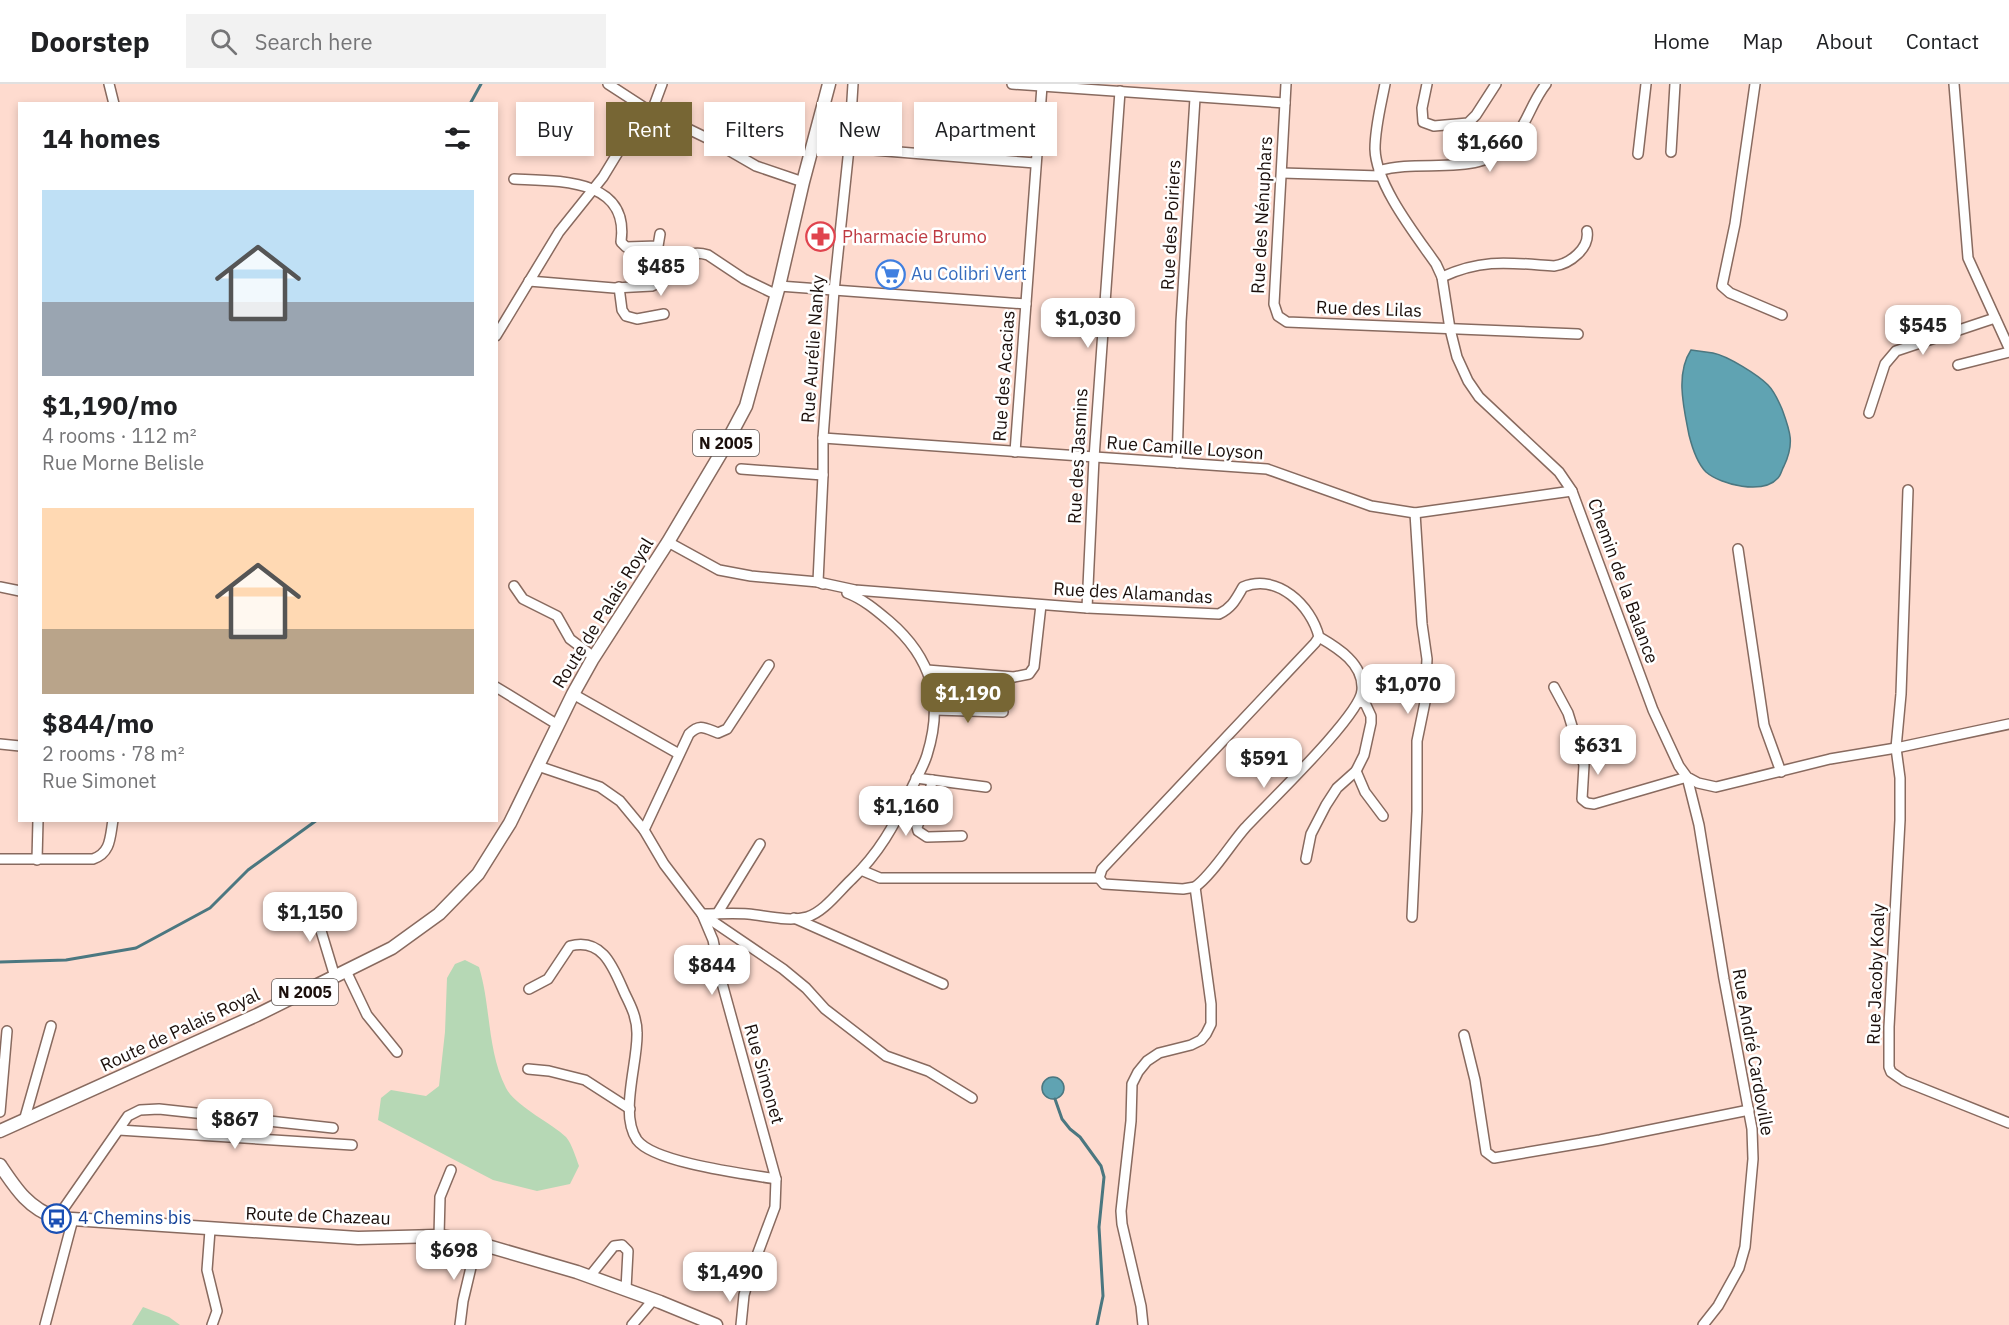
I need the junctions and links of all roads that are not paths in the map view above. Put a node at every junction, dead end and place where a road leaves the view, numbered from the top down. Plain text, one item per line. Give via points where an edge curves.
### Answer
1 (109, 84) edge
2 (608, 84) edge
3 (662, 84) edge
4 (829, 84) edge
5 (853, 84) edge
6 (1012, 84) edge
7 (1286, 84) edge
8 (1385, 84) edge
9 (1427, 84) edge
10 (1496, 84) edge
11 (1546, 84) edge
12 (1646, 84) edge
13 (1676, 84) edge
14 (1755, 84) edge
15 (1954, 84) edge
16 (1042, 86) junction
17 (1120, 91) junction
18 (1195, 98) junction
19 (114, 102) edge
20 (638, 102) edge
21 (653, 102) edge
22 (852, 102) edge
23 (1285, 103) junction
24 (692, 130) edge
25 (1671, 152) dead end
26 (902, 153) edge
27 (1638, 154) dead end
28 (616, 156) edge
29 (848, 156) edge
30 (1035, 164) junction
31 (1282, 173) junction
32 (1380, 174) junction
33 (514, 179) dead end
34 (803, 182) junction
35 (594, 188) junction
36 (1587, 231) dead end
37 (660, 234) dead end
38 (1442, 277) junction
39 (529, 281) junction
40 (619, 287) junction
41 (778, 290) junction
42 (834, 291) junction
43 (1026, 304) junction
44 (664, 314) dead end
45 (1782, 315) dead end
46 (1995, 318) junction
47 (1287, 322) joint
48 (1450, 329) junction
49 (498, 333) edge
50 (1578, 334) dead end
51 (2009, 350) edge
52 (1958, 365) dead end
53 (1869, 413) dead end
54 (823, 438) junction
55 (1015, 452) junction
56 (1094, 458) junction
57 (1176, 463) junction
58 (741, 469) dead end
59 (824, 475) junction
60 (1908, 490) dead end
61 (1572, 491) junction
62 (1415, 513) junction
63 (668, 542) junction
64 (1738, 549) dead end
65 (818, 582) junction
66 (514, 586) dead end
67 (0, 588) edge
68 (18, 591) edge
69 (1041, 605) junction
70 (1087, 608) junction
71 (1319, 637) junction
72 (594, 657) junction
73 (769, 665) dead end
74 (927, 670) junction
75 (1554, 687) dead end
76 (498, 688) edge
77 (573, 694) junction
78 (1359, 702) junction
79 (934, 710) junction
80 (1003, 712) dead end
81 (2009, 723) edge
82 (558, 725) junction
83 (0, 744) edge
84 (18, 746) edge
85 (1896, 748) junction
86 (679, 754) junction
87 (538, 766) junction
88 (1356, 771) junction
89 (1781, 771) junction
90 (1687, 777) junction
91 (916, 778) junction
92 (932, 780) junction
93 (986, 787) dead end
94 (1383, 816) dead end
95 (38, 822) edge
96 (113, 822) edge
97 (644, 830) junction
98 (962, 836) dead end
99 (760, 844) dead end
100 (0, 859) edge
101 (1306, 859) dead end
102 (37, 860) junction
103 (861, 870) junction
104 (1100, 873) junction
105 (1195, 887) junction
106 (312, 901) dead end
107 (702, 914) junction
108 (717, 914) junction
109 (1412, 917) dead end
110 (794, 918) junction
111 (340, 974) junction
112 (943, 984) dead end
113 (529, 989) dead end
114 (51, 1026) dead end
115 (7, 1031) dead end
116 (1464, 1035) dead end
117 (397, 1052) dead end
118 (528, 1069) dead end
119 (972, 1098) dead end
120 (630, 1109) junction
121 (1749, 1110) junction
122 (0, 1112) edge
123 (24, 1120) junction
124 (2009, 1123) edge
125 (333, 1128) dead end
126 (119, 1130) junction
127 (0, 1131) edge
128 (352, 1145) dead end
129 (0, 1165) edge
130 (451, 1170) dead end
131 (776, 1179) junction
132 (57, 1218) junction
133 (73, 1220) junction
134 (210, 1230) junction
135 (439, 1236) junction
136 (477, 1242) junction
137 (590, 1276) junction
138 (626, 1289) junction
139 (654, 1299) junction
140 (45, 1325) edge
141 (212, 1325) edge
142 (460, 1325) edge
143 (632, 1325) edge
144 (716, 1325) edge
145 (741, 1325) edge
146 (1143, 1325) edge
147 (1702, 1325) edge

1 - 19 street
2 - 20 street
3 - 21 street
4 - 34 main road, Route de Palais Royal / N 2005
5 - 22 street, Rue Aurélie Nanky
6 - 16 street
7 - 23 street, Rue des Nénuphars
8 - 32 street, Chemin de la Balance via 1376,133
9 - 10 street via 1423,122 1434,126 1468,123
11 - 32 street via 1516,137 1497,156 1475,163 1394,166
12 - 27 street
13 - 25 street
14 - 45 street via 1722,286
15 - 46 street via 1968,258
16 - 17 street
16 - 30 street, Rue des Acacias
17 - 18 street
17 - 56 street, Rue des Jasmins
18 - 23 street
18 - 57 street, Rue des Poiriers
23 - 31 street, Rue des Nénuphars
24 - 34 street via 756,166
26 - 30 street
28 - 35 street
29 - 42 street, Rue Aurélie Nanky
30 - 43 street, Rue des Acacias
31 - 32 street
31 - 47 street, Rue des Nénuphars via 1274,304 1278,316
32 - 38 street, Chemin de la Balance
33 - 35 street via 552,180
34 - 41 main road, Route de Palais Royal / N 2005
35 - 37 street via 618,210 623,245 658,246
35 - 39 street via 559,232
36 - 38 street via 1586,243 1563,265 1494,262
38 - 48 street, Chemin de la Balance
39 - 40 street
39 - 49 street
40 - 41 street via 658,284 681,259 701,253 744,279
40 - 44 street via 626,316 637,319
41 - 42 street
41 - 63 main road, Route de Palais Royal / N 2005 via 746,406
42 - 43 street
42 - 54 street, Rue Aurélie Nanky
43 - 55 street, Rue des Acacias
46 - 51 street
46 - 53 street via 1896,351 1885,364
47 - 48 street, Rue des Lilas
48 - 50 street, Rue des Lilas
48 - 61 street, Chemin de la Balance via 1461,365 1479,397 1559,472
51 - 52 street
54 - 55 street, Rue Camille Loyson
54 - 59 street, Rue Aurélie Nanky
55 - 56 street, Rue Camille Loyson
56 - 57 street, Rue Camille Loyson
56 - 70 street, Rue des Jasmins
57 - 62 street, Rue Camille Loyson via 1267,469 1371,506
58 - 59 street
59 - 65 street, Rue Aurélie Nanky
60 - 85 street, Rue Jacoby Koaly
61 - 62 street, Rue Camille Loyson
61 - 90 street, Chemin de la Balance via 1653,710
62 - 109 street via 1427,659 1425,702 1417,741
63 - 65 street, Rue des Alamandas via 719,570
63 - 72 main road, Route de Palais Royal / N 2005
64 - 89 street via 1764,725
65 - 69 street, Rue des Alamandas via 865,592
65 - 74 street via 875,609 904,634
66 - 72 street via 523,599 557,616 570,639
67 - 68 street
69 - 70 street, Rue des Alamandas
69 - 74 street via 1034,667 1029,674 1014,677
70 - 71 street, Rue des Alamandas via 1219,614 1235,602 1244,587 1263,584 1278,587 1302,605
71 - 78 street via 1341,650 1356,668 1363,690
71 - 104 street
72 - 77 main road, Route de Palais Royal / N 2005
73 - 86 street via 728,729 718,733 705,727 694,729
74 - 79 street
75 - 90 street via 1568,713 1584,765 1582,799 1587,803
76 - 82 street
77 - 82 main road, Route de Palais Royal / N 2005
77 - 86 street
78 - 88 street via 1365,703 1371,723 1367,748
78 - 105 street
79 - 80 street
79 - 91 street via 926,756
81 - 85 street
82 - 87 main road, Route de Palais Royal / N 2005
83 - 84 street
85 - 89 street
85 - 124 street, Rue Jacoby Koaly via 1900,778 1889,1067 1904,1081
86 - 97 street
87 - 97 street, Rue Simonet via 600,787 620,801
87 - 111 main road, Route de Palais Royal / N 2005 via 510,823 478,874 439,914 392,948
88 - 94 street via 1365,792
88 - 101 street via 1326,805 1311,834
89 - 90 street via 1716,787
90 - 121 street, Rue André Cardoville via 1700,825
91 - 92 street
91 - 103 street via 882,846
92 - 93 street
92 - 98 street via 918,831 927,837
95 - 102 street
96 - 102 street via 111,841 101,856 83,861
97 - 107 street, Rue Simonet
99 - 108 street
100 - 102 street
103 - 104 street via 880,878
103 - 110 street via 821,908 809,916
104 - 105 street via 1104,884
105 - 146 street via 1211,1024 1201,1040 1159,1053 1147,1061 1132,1084 1121,1211
106 - 111 street
107 - 108 street
107 - 119 street via 783,969 825,1009 886,1056 928,1071
107 - 131 street, Rue Simonet via 713,940
108 - 110 street
110 - 112 street
111 - 117 street
111 - 123 main road, Route de Palais Royal / N 2005
113 - 120 street via 548,979 570,946 589,945 602,953 614,969 632,1009 637,1033
114 - 123 street
115 - 122 street
116 - 121 street via 1486,1152 1494,1158
118 - 120 street via 585,1080
120 - 131 street via 630,1127 645,1148 698,1165
121 - 147 street, Rue André Cardoville via 1753,1159 1745,1247 1739,1268 1718,1306
123 - 127 main road, Route de Palais Royal / N 2005
125 - 126 street via 159,1109 140,1110 128,1116
126 - 128 street
126 - 132 street
129 - 132 main road, Route de Chazeau via 29,1204
130 - 135 street via 440,1197
131 - 145 street, Rue Simonet via 775,1207 750,1274
132 - 133 main road, Route de Chazeau
133 - 134 main road, Route de Chazeau
133 - 140 street
134 - 135 main road, Route de Chazeau via 358,1238
134 - 141 street via 207,1270 217,1311
135 - 136 main road, Route de Chazeau
136 - 137 main road, Route de Chazeau
136 - 142 street
137 - 138 main road, Route de Chazeau
137 - 138 street via 614,1246 622,1245 628,1251
138 - 139 main road, Route de Chazeau
139 - 143 street
139 - 144 main road, Route de Chazeau

